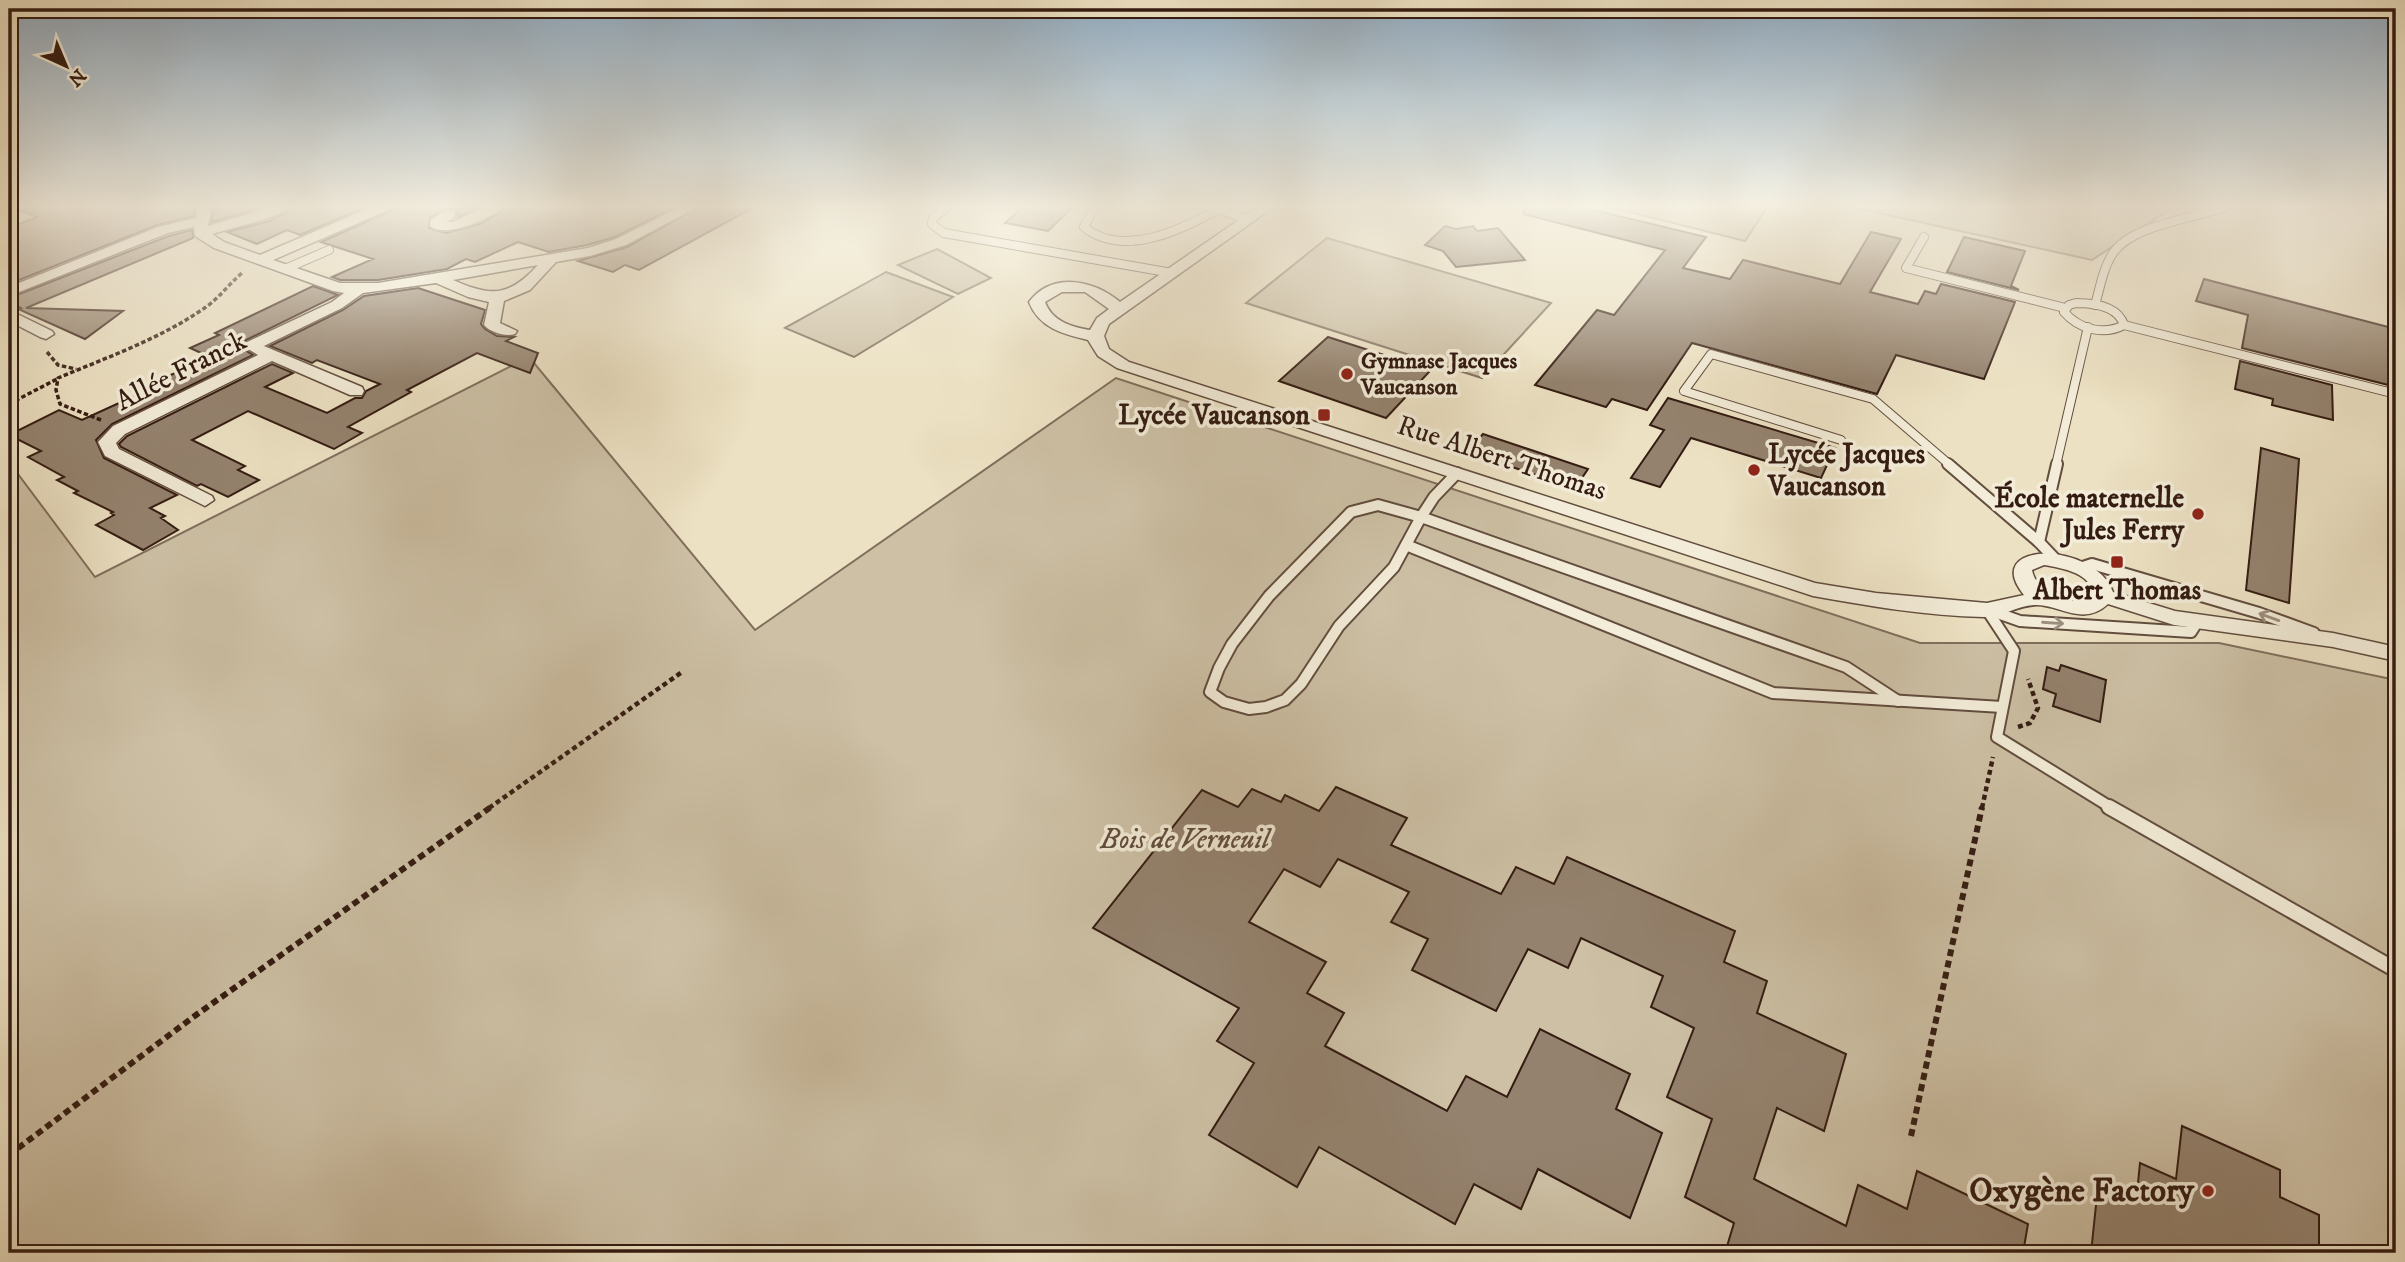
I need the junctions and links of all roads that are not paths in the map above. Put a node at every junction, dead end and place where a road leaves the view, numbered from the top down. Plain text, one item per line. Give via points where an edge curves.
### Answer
1 (76, 265) edge
2 (274, 265) edge
3 (295, 265) edge
4 (513, 265) edge
5 (546, 265) edge
6 (1118, 265) edge
7 (1183, 265) edge
8 (1908, 265) edge
9 (2109, 265) edge
10 (285, 269) junction
11 (1171, 273) junction
12 (438, 278) junction
13 (359, 288) junction
14 (9, 292) edge
15 (497, 298) junction
16 (2095, 305) junction
17 (2065, 308) junction
18 (1118, 310) junction
19 (9, 315) edge
20 (2124, 325) junction
21 (2088, 327) junction
22 (509, 331) dead end
23 (46, 334) road end
24 (1094, 336) junction
25 (271, 355) junction
26 (356, 391) dead end
27 (2396, 394) edge
28 (1841, 440) dead end
29 (1457, 473) junction
30 (205, 500) dead end
31 (1422, 517) junction
32 (2039, 541) junction
33 (1406, 545) junction
34 (2056, 560) junction
35 (2080, 568) junction
36 (2104, 596) junction
37 (2042, 597) junction
38 (1987, 610) junction
39 (2198, 621) junction
40 (2333, 640) junction
41 (2396, 654) edge
42 (1898, 701) junction
43 (2002, 707) junction
44 (2396, 970) edge

1 - 14 street
2 - 10 street
3 - 10 lane
4 - 12 street
5 - 15 street via 532,282
6 - 11 lane
7 - 11 street
8 - 17 lane via 1906,268
9 - 16 lane
10 - 13 street via 338,288
11 - 18 street
12 - 13 street
12 - 15 street via 476,296
13 - 25 street, Allée Franck via 337,305 251,346
15 - 22 street via 492,325
16 - 17 lane via 2076,303
16 - 20 lane via 2120,316
17 - 21 lane via 2066,316
18 - 24 street via 1102,321
18 - 24 street via 1089,288 1055,289 1037,302 1040,312 1054,324
19 - 23 street
20 - 21 lane via 2115,330
20 - 27 lane
21 - 32 lane
24 - 29 street, Rue Albert Thomas via 1100,350 1123,365
25 - 26 street, Allée Franck
25 - 30 street, Allée Franck via 119,430 107,442 111,452
28 - 32 lane via 1684,391 1711,354 1873,399
29 - 31 lane via 1431,500
29 - 38 street, Rue Albert Thomas via 1813,589
31 - 33 lane
31 - 33 lane via 1377,503 1351,512 1244,626 1214,675 1210,692 1221,702 1246,709 1276,705 1302,684 1332,635 1395,565
31 - 42 lane via 1846,667
32 - 34 lane
33 - 42 lane via 1773,694
34 - 35 street
34 - 37 street via 2034,561 2022,569 2025,583
35 - 36 street via 2098,582
40 -> 35 lane via 2092,564
36 - 37 street via 2081,608
36 - 39 street
37 - 38 street, Rue Albert Thomas
38 -> 39 lane via 2020,621 2190,632
38 - 43 lane via 2014,651
39 - 40 street
40 - 41 street
42 - 43 lane
43 - 44 lane via 1997,737 2148,831

